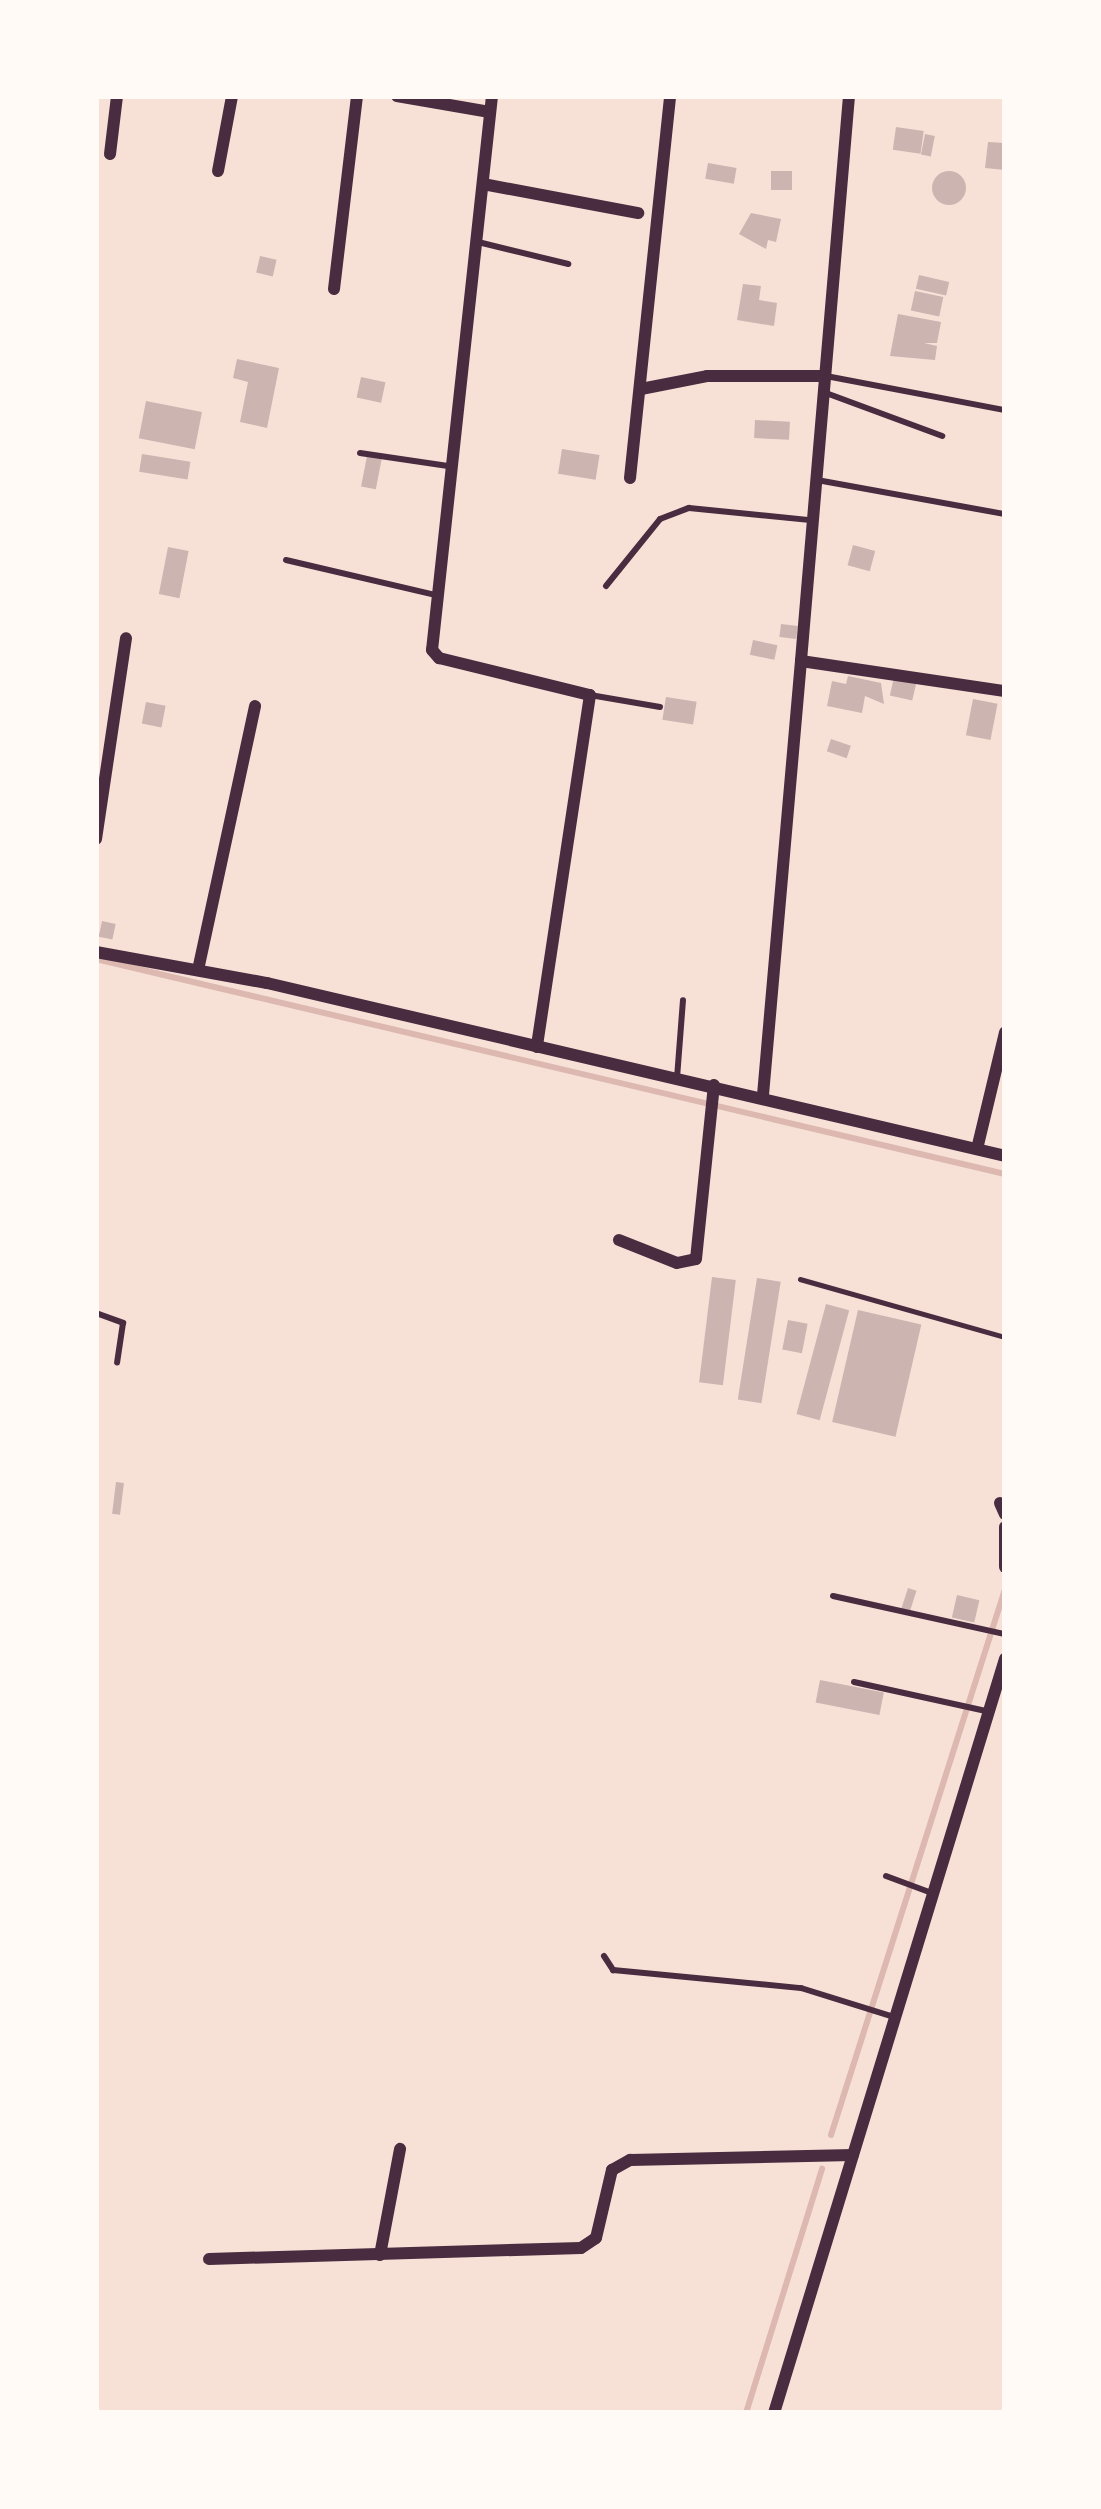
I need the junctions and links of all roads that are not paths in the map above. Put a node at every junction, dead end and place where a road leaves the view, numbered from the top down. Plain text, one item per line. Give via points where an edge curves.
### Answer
1 (118, 96) edge
2 (232, 96) edge
3 (357, 96) edge
4 (397, 96) edge
5 (492, 96) edge
6 (670, 96) edge
7 (849, 96) edge
8 (490, 112) junction
9 (110, 154) dead end
10 (218, 171) dead end
11 (483, 184) junction
12 (638, 214) dead end
13 (476, 242) junction
14 (568, 264) dead end
15 (334, 289) dead end
16 (824, 376) junction
17 (641, 389) junction
18 (823, 392) junction
19 (1005, 410) edge
20 (942, 436) dead end
21 (359, 453) dead end
22 (452, 466) junction
23 (630, 478) dead end
24 (818, 480) junction
25 (1005, 514) edge
26 (814, 521) junction
27 (286, 560) dead end
28 (606, 586) dead end
29 (438, 596) junction
30 (126, 638) dead end
31 (801, 661) junction
32 (1005, 692) edge
33 (590, 694) junction
34 (255, 706) dead end
35 (660, 707) dead end
36 (96, 839) edge
37 (96, 952) edge
38 (198, 970) junction
39 (683, 1000) dead end
40 (1005, 1032) edge
41 (537, 1047) junction
42 (676, 1078) junction
43 (714, 1085) junction
44 (763, 1096) junction
45 (977, 1149) junction
46 (1005, 1156) edge
47 (619, 1240) dead end
48 (96, 1313) edge
49 (118, 1363) dead end
50 (1005, 1527) edge
51 (1005, 1567) edge
52 (833, 1596) dead end
53 (1005, 1634) edge
54 (1005, 1660) edge
55 (854, 1682) dead end
56 (995, 1708) edge
57 (886, 1876) dead end
58 (929, 1892) junction
59 (604, 1956) dead end
60 (895, 2017) junction
61 (400, 2150) dead end
62 (853, 2156) junction
63 (380, 2255) junction
64 (209, 2259) dead end
65 (774, 2413) edge

1 - 9 street
2 - 10 street
3 - 15 street
4 - 8 street
5 - 8 street
6 - 17 street
7 - 16 street
8 - 11 street
11 - 12 street
11 - 13 street
13 - 14 lane
13 - 22 street
16 - 17 street via 707,376
16 - 18 street
16 - 19 lane
17 - 23 street
18 - 20 lane
18 - 24 street
21 - 22 lane
22 - 29 street
24 - 25 lane
24 - 26 street
26 - 28 lane via 689,508 660,519
26 - 31 street
27 - 29 lane
29 - 33 street via 436,657
30 - 36 street
31 - 32 street
31 - 44 street
33 - 35 lane
33 - 41 street
34 - 38 street
37 - 38 street
38 - 41 street
39 - 42 lane
40 - 45 street
41 - 42 street
42 - 43 street
43 - 44 street
43 - 47 street via 696,1259 677,1263
44 - 45 street
45 - 46 street
48 - 49 lane via 121,1318
50 - 51 street
52 - 53 lane
54 - 56 street
55 - 56 lane
56 - 58 street
57 - 58 lane
58 - 60 street
59 - 60 lane via 613,1970 801,1988
60 - 62 street
61 - 63 street
62 - 63 street via 630,2160 607,2179 588,2247
62 - 65 street
63 - 64 street

